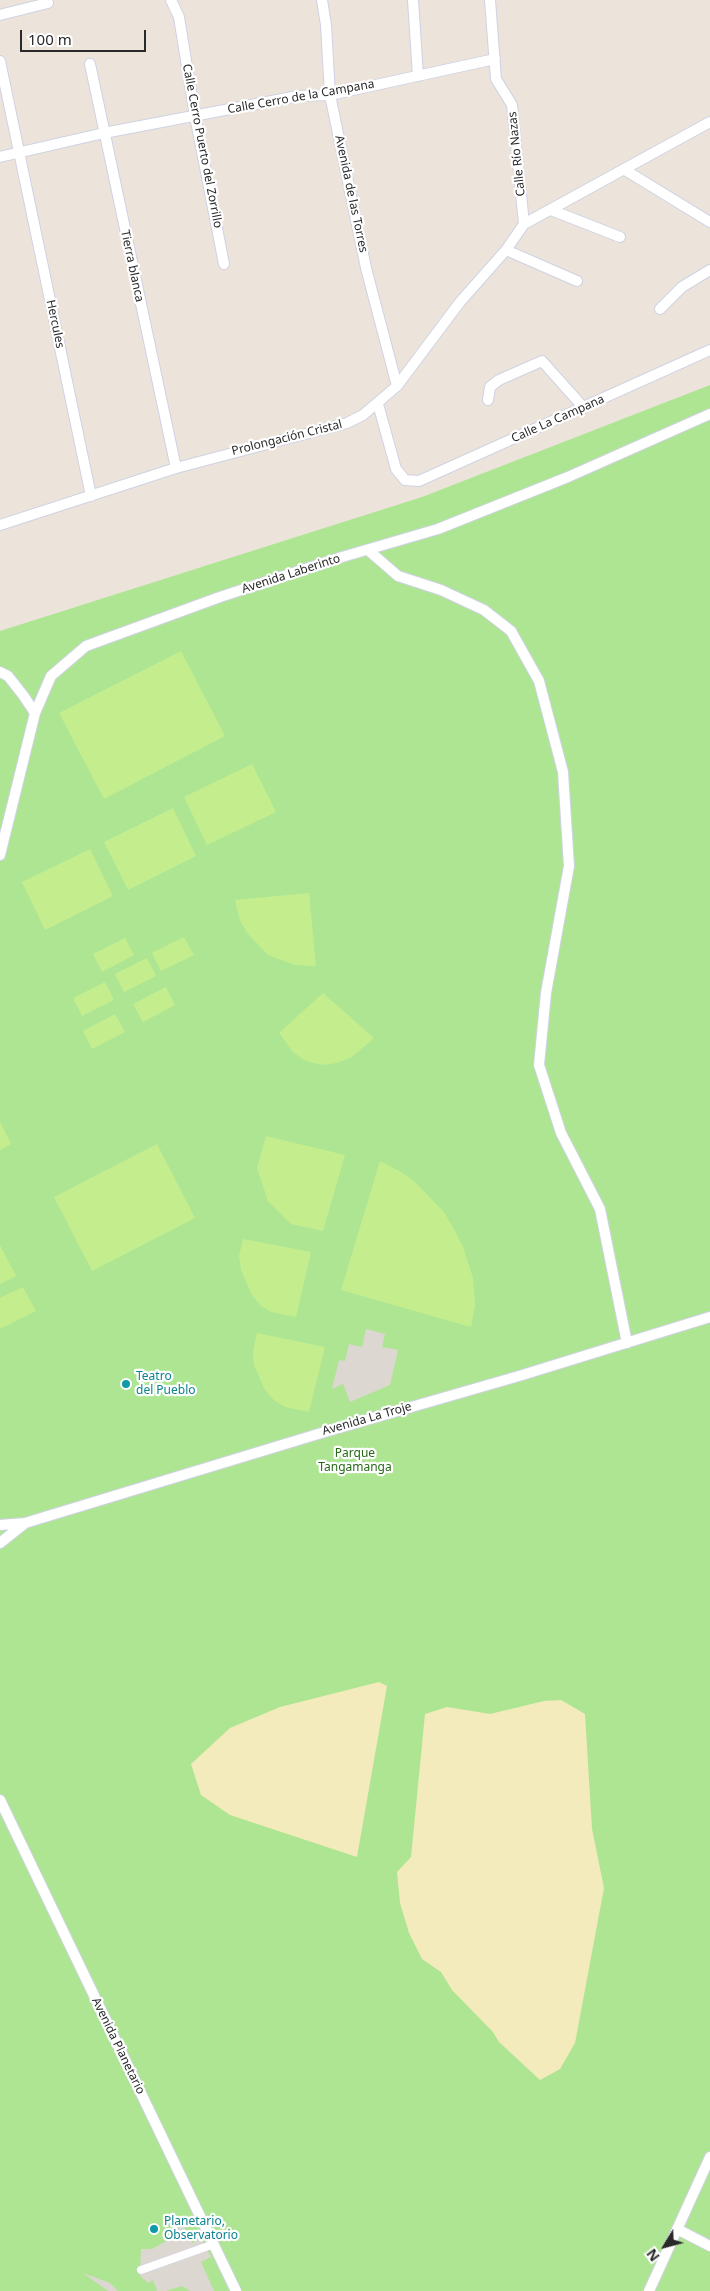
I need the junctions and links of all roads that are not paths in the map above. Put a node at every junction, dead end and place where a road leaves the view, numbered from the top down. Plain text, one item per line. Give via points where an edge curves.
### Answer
1 (171, 0) edge
2 (322, 0) edge
3 (413, 0) edge
4 (490, 0) edge
5 (48, 3) dead end
6 (0, 15) edge
7 (495, 59) junction
8 (0, 61) edge
9 (90, 64) dead end
10 (418, 76) junction
11 (330, 95) junction
12 (195, 116) junction
13 (710, 122) edge
14 (104, 133) junction
15 (20, 153) junction
16 (0, 157) edge
17 (625, 170) junction
18 (551, 210) junction
19 (710, 222) edge
20 (524, 224) junction
21 (620, 238) dead end
22 (506, 250) junction
23 (224, 264) dead end
24 (710, 270) edge
25 (577, 281) dead end
26 (660, 309) dead end
27 (710, 350) edge
28 (397, 386) junction
29 (488, 400) dead end
30 (378, 404) junction
31 (584, 408) junction
32 (710, 414) edge
33 (176, 468) junction
34 (91, 496) junction
35 (0, 525) edge
36 (368, 550) junction
37 (0, 672) edge
38 (35, 713) junction
39 (0, 855) edge
40 (710, 1317) edge
41 (627, 1343) junction
42 (25, 1523) junction
43 (0, 1525) edge
44 (0, 1543) edge
45 (0, 1800) edge
46 (710, 2157) edge
47 (677, 2229) junction
48 (214, 2244) junction
49 (710, 2246) edge
50 (141, 2270) dead end
51 (236, 2291) edge
52 (648, 2291) edge

1 - 12 street, Calle Cerro Puerto del Zorrillo via 179,17
2 - 11 street, Avenida de las Torres
3 - 10 street
4 - 7 street, Calle Río Nazas
5 - 6 street
7 - 10 street, Calle Cerro de la Campana
7 - 20 street, Calle Río Nazas via 496,79 512,106
8 - 15 street, Hercules
9 - 14 street, Tierra blanca
10 - 11 street, Calle Cerro de la Campana
11 - 12 street, Calle Cerro de la Campana via 298,96
11 - 28 street, Avenida de las Torres via 366,268
12 - 14 street
12 - 23 street, Calle Cerro Puerto del Zorrillo
13 - 17 street
14 - 15 street
14 - 33 street, Tierra blanca
15 - 16 street
15 - 34 street, Hercules
17 - 18 street
17 - 19 street
18 - 20 street
18 - 21 street
20 - 22 street, Prolongación Cristal
22 - 25 street
22 - 28 street, Prolongación Cristal via 460,302
24 - 26 street via 682,286
27 - 31 street, Calle La Campana
28 - 30 street, Prolongación Cristal
29 - 31 street via 490,387 499,380 542,361
30 - 31 street, Calle La Campana via 396,469 405,480 419,482
30 - 33 street, Prolongación Cristal via 347,423
32 - 36 street, Avenida Laberinto via 438,530
33 - 34 street, Prolongación Cristal
34 - 35 street, Prolongación Cristal
36 - 38 street, Avenida Laberinto via 220,597 86,646 51,676
36 - 41 street via 398,576 441,590 484,610 511,631 539,681 563,772 569,866 546,992 539,1065 561,1133 600,1209
37 - 38 street via 8,676
38 - 39 street, Avenida Laberinto
40 - 41 street, Avenida La Troje
41 - 42 street, Avenida La Troje
42 - 43 street, Avenida La Troje
42 - 44 street, Avenida La Troje
45 - 48 street, Avenida Planetario
46 - 47 street
47 - 49 street
47 - 52 street
48 - 50 street
48 - 51 street, Avenida Planetario

